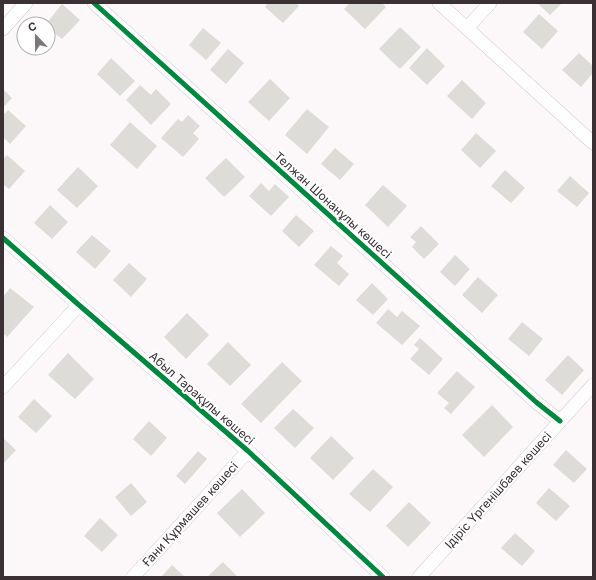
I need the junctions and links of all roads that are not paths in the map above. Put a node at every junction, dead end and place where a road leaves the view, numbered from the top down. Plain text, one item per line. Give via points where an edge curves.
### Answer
1 (26, 3) edge
2 (94, 3) edge
3 (439, 3) edge
4 (490, 3) edge
5 (467, 28) junction
6 (3, 29) edge
7 (593, 143) edge
8 (3, 238) edge
9 (79, 305) junction
10 (593, 385) edge
11 (3, 387) edge
12 (560, 421) junction
13 (248, 451) junction
14 (133, 577) edge
15 (384, 577) edge
16 (419, 577) edge

1 - 6 street
2 - 12 street, Телжан Шонанұлы көшесі
3 - 5 street
4 - 5 street
5 - 7 street
8 - 9 street, Абыл Тарақұлы көшесі
9 - 11 street
9 - 13 street, Абыл Тарақұлы көшесі
10 - 12 street, Ідіріс Үргенішбаев көшесі
12 - 16 street, Ідіріс Үргенішбаев көшесі
13 - 14 street, Ғани Құрмашев көшесі
13 - 15 street, Абыл Тарақұлы көшесі

